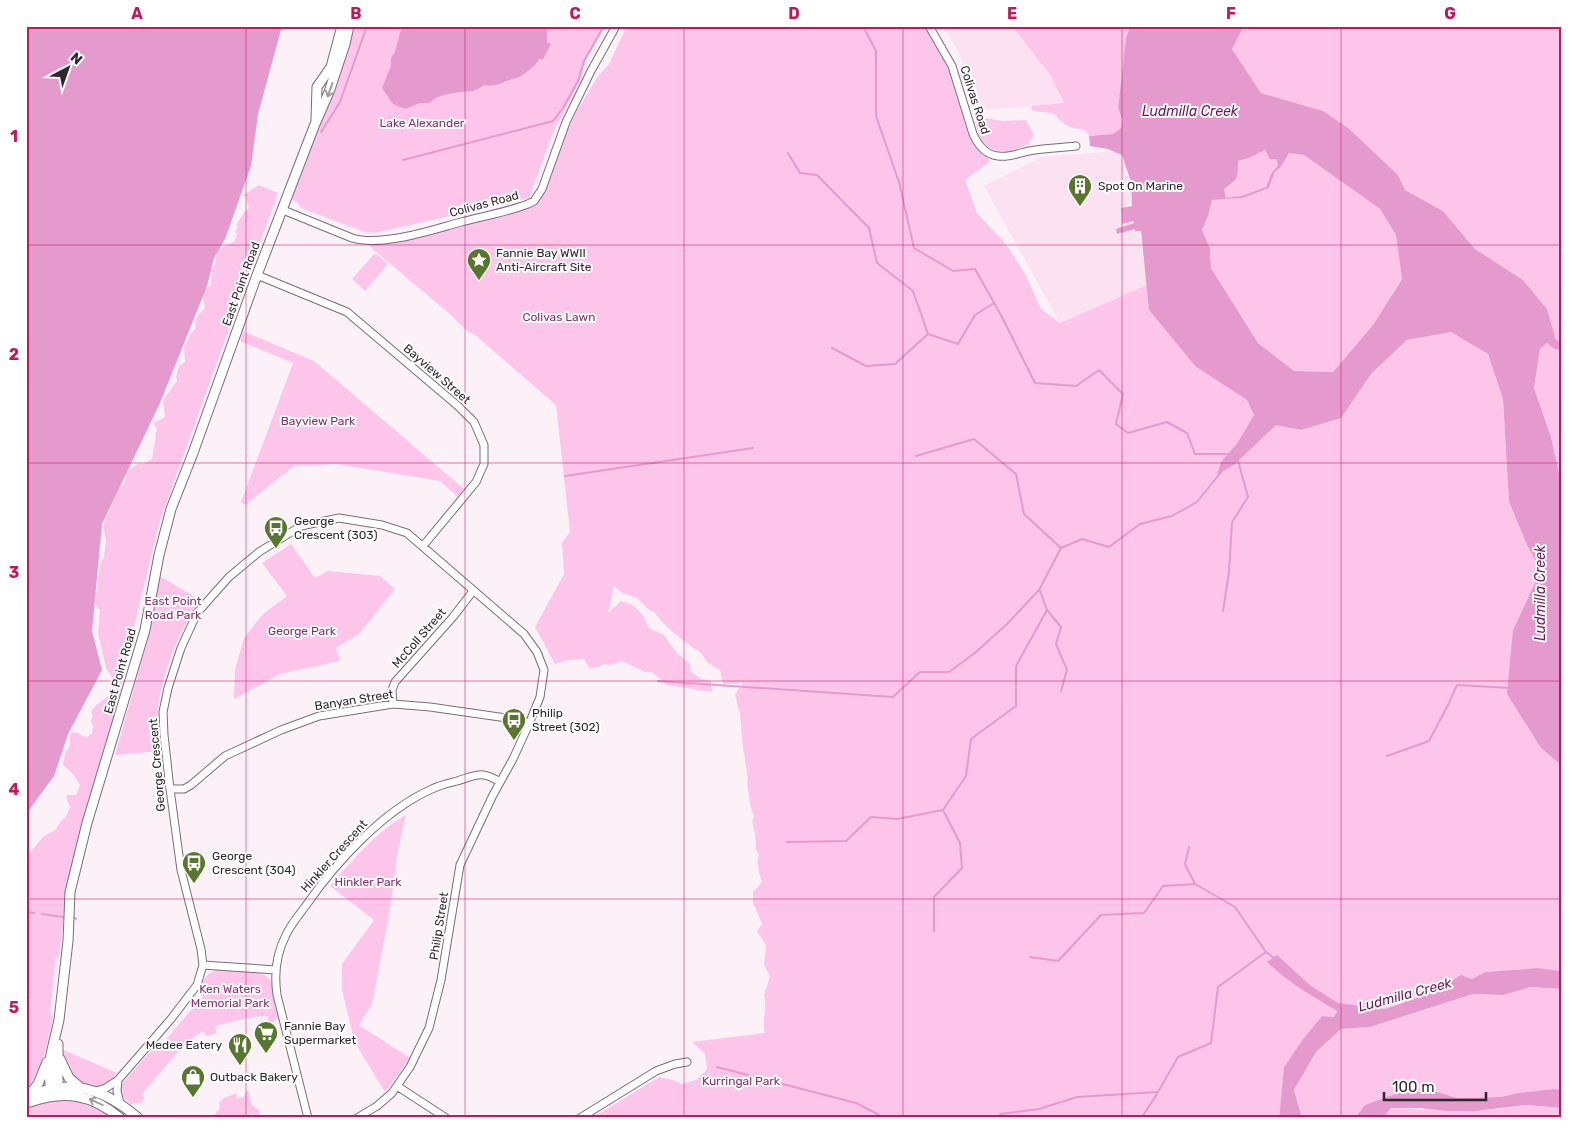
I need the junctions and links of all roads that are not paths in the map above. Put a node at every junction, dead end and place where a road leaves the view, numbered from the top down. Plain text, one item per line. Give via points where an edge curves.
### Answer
1 (342, 26) edge
2 (349, 26) edge
3 (616, 26) edge
4 (929, 26) edge
5 (315, 124) junction
6 (1076, 146) dead end
7 (283, 210) junction
8 (257, 275) junction
9 (423, 546) junction
10 (473, 592) junction
11 (393, 704) junction
12 (530, 724) junction
13 (500, 782) junction
14 (170, 789) junction
15 (203, 965) junction
16 (276, 970) junction
17 (56, 1044) junction
18 (687, 1062) dead end
19 (118, 1080) junction
20 (397, 1086) junction
21 (82, 1088) junction
22 (55, 1091) junction
23 (96, 1092) junction
24 (26, 1098) edge
25 (26, 1104) edge
26 (120, 1104) junction
27 (120, 1118) edge
28 (138, 1118) edge
29 (308, 1118) edge
30 (356, 1118) edge
31 (446, 1118) edge
32 (580, 1118) edge

1 - 5 street via 331,67 318,87
2 -> 5 street via 329,92
3 - 7 street, Colivas Road via 590,71 542,189 534,201 426,231 375,241 360,241
4 - 6 street, Colivas Road via 952,66 972,134 983,149 999,156
5 - 7 street, East Point Road
7 - 8 street, East Point Road
8 - 9 street, Bayview Street via 347,312 474,422 484,445 484,464 476,482
8 - 17 street, East Point Road via 171,509 145,630 87,823 70,892 68,941
9 - 10 street, George Crescent
9 - 14 street, George Crescent via 407,533 339,518 301,526 259,552 229,577 197,613 168,688 164,735
10 - 11 street, McColl Street via 395,682
10 - 12 street, George Crescent via 524,634 537,652 544,670 540,697
11 - 12 street, Banyan Street via 430,706
11 - 14 street, Banyan Street via 318,716 281,730 225,756 184,789
12 - 13 street, Philip Street
13 - 16 street, Hinkler Crescent via 481,774 438,786 384,819 316,891 286,933
13 - 20 street, Philip Street via 460,866 441,980 429,1028
14 - 15 street, George Crescent via 182,870
15 - 16 street
15 - 19 street via 197,985 188,999
16 - 29 street, Hinkler Crescent via 277,995
17 - 21 street via 64,1070 71,1081
17 - 22 street, East Point Road
17 - 24 street via 38,1084
18 - 32 street via 656,1072
19 - 23 street
19 - 26 street
20 - 30 street, Philip Street via 386,1098
20 - 31 street
21 - 22 street
21 - 23 street
22 - 24 street
22 - 25 street
27 -> 22 street via 88,1098
23 - 26 street
26 - 28 street

